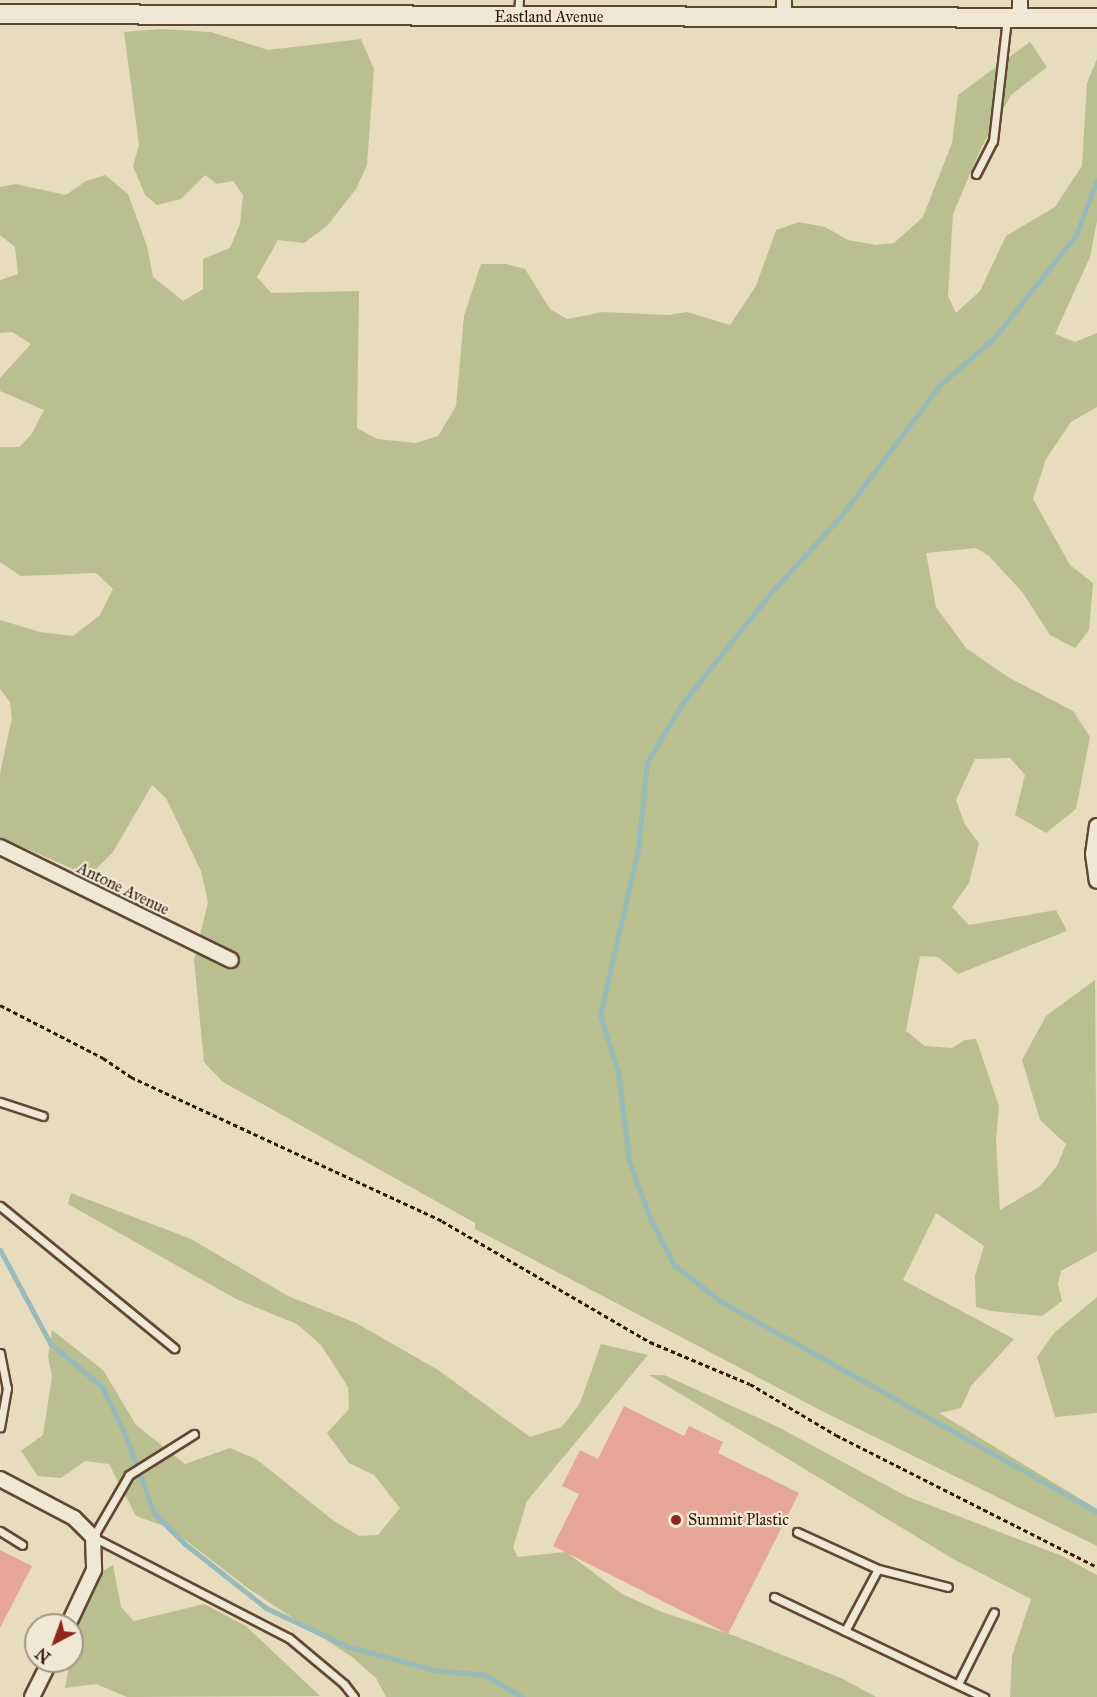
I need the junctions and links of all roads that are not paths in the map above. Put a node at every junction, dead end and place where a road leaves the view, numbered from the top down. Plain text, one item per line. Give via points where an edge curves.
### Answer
1 (519, 8) edge
2 (784, 8) edge
3 (1016, 12) edge
4 (0, 14) edge
5 (1097, 18) edge
6 (976, 174) dead end
7 (1097, 826) edge
8 (0, 848) edge
9 (1097, 881) edge
10 (231, 960) dead end
11 (0, 1102) edge
12 (43, 1116) dead end
13 (0, 1206) edge
14 (174, 1348) dead end
15 (0, 1353) edge
16 (0, 1427) edge
17 (194, 1434) dead end
18 (0, 1479) edge
19 (0, 1531) edge
20 (797, 1532) dead end
21 (93, 1537) junction
22 (22, 1545) dead end
23 (878, 1569) junction
24 (948, 1587) dead end
25 (774, 1597) dead end
26 (994, 1612) dead end
27 (74, 1613) edge
28 (845, 1631) junction
29 (44, 1673) edge
30 (957, 1684) junction
31 (32, 1697) edge
32 (354, 1697) edge
33 (984, 1697) edge

1 - 2 street, Eastland Avenue
1 - 4 street, Eastland Avenue
2 - 3 street, Eastland Avenue
3 - 5 street, Eastland Avenue
3 - 6 lane via 993,141
7 - 9 street via 1093,854
8 - 10 street, Antone Avenue
11 - 12 lane
13 - 14 lane
15 - 16 lane via 7,1388
17 - 21 lane via 129,1475
18 - 21 street via 74,1518
19 - 22 lane
20 - 23 lane
21 - 27 street via 94,1570
21 - 32 lane via 289,1638
23 - 24 lane
23 - 28 lane
25 - 28 lane
26 - 30 lane
28 - 30 lane
29 - 31 street
30 - 33 lane

